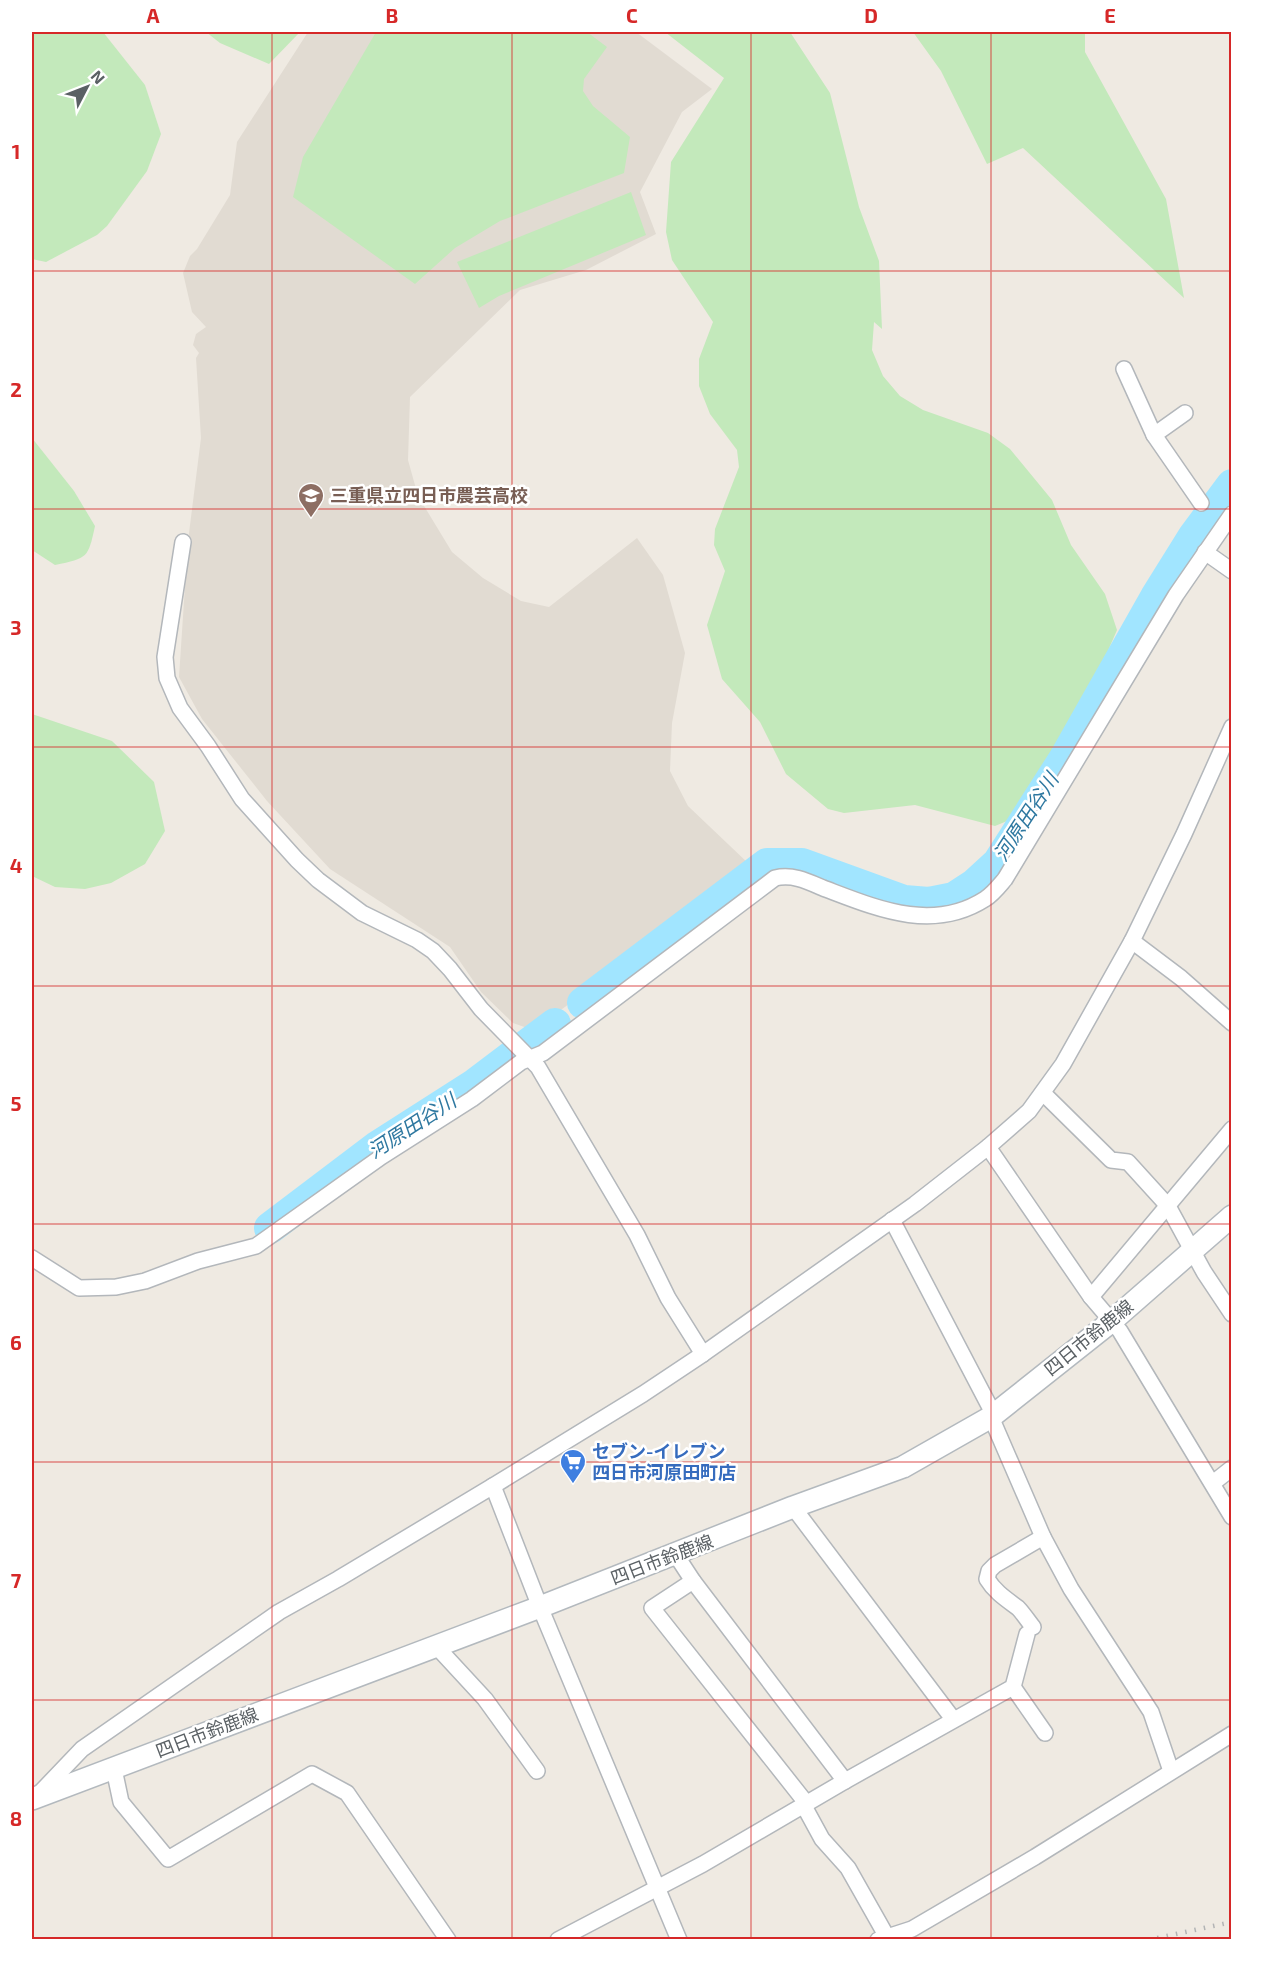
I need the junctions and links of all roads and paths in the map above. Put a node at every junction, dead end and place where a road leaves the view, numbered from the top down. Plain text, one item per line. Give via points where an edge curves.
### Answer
1 (1124, 369) dead end
2 (1185, 413) dead end
3 (1154, 435) junction
4 (1201, 503) dead end
5 (1232, 514) edge
6 (183, 542) dead end
7 (1205, 552) junction
8 (1232, 571) edge
9 (1232, 726) edge
10 (1132, 941) junction
11 (1232, 1023) edge
12 (524, 1052) junction
13 (1043, 1093) junction
14 (1232, 1129) edge
15 (988, 1147) junction
16 (1168, 1206) junction
17 (1232, 1216) edge
18 (892, 1220) junction
19 (1193, 1250) junction
20 (32, 1258) edge
21 (1091, 1297) junction
22 (1232, 1314) edge
23 (1112, 1321) junction
24 (703, 1354) junction
25 (992, 1416) junction
26 (1232, 1468) edge
27 (1213, 1483) junction
28 (493, 1486) junction
29 (793, 1507) junction
30 (1232, 1517) edge
31 (1043, 1537) junction
32 (676, 1555) junction
33 (693, 1581) junction
34 (540, 1607) junction
35 (436, 1646) junction
36 (1013, 1687) junction
37 (953, 1719) junction
38 (1045, 1733) dead end
39 (1232, 1734) edge
40 (114, 1769) junction
41 (537, 1771) dead end
42 (1171, 1771) junction
43 (844, 1781) junction
44 (33, 1795) edge
45 (806, 1805) junction
46 (657, 1890) junction
47 (882, 1938) edge
48 (448, 1940) edge
49 (558, 1940) edge
50 (679, 1940) edge

1 - 3 street
2 - 3 street
3 - 4 street
5 - 7 street
6 - 12 street via 165,657 167,678 180,708 242,799 297,860 362,913 433,951 481,1009
7 - 8 street
7 - 12 street via 1005,879 986,898 955,912 918,917 881,910 795,877 775,878 576,1028
9 - 10 street
10 - 11 street
10 - 13 street via 1080,1036
12 - 20 street via 521,1062 472,1099 381,1157 256,1246 116,1287 79,1288
12 - 24 street via 538,1067
13 - 15 street via 1029,1111
13 - 16 street via 1111,1160 1128,1162
14 - 16 street
15 - 18 street
15 - 21 street
16 - 19 street
16 - 21 street
17 - 19 main road, 四日市鈴鹿線
18 - 24 street
18 - 25 street
19 - 22 street
19 - 23 main road, 四日市鈴鹿線
21 - 23 street
23 - 25 main road, 四日市鈴鹿線
23 - 27 street
24 - 28 street
25 - 29 main road, 四日市鈴鹿線 via 903,1467
25 - 31 street
26 - 27 street
27 - 30 street
28 - 34 street
28 - 44 street via 279,1612 82,1749
29 - 32 main road, 四日市鈴鹿線
29 - 37 street
31 - 36 street via 995,1565 987,1579 1006,1601 1019,1609 1030,1631
31 - 42 street via 1071,1589 1151,1712
32 - 33 street
32 - 34 main road, 四日市鈴鹿線
33 - 43 street
33 - 45 street via 652,1608
34 - 35 main road, 四日市鈴鹿線
34 - 46 street
35 - 40 main road, 四日市鈴鹿線
35 - 41 street via 484,1699
36 - 37 street
36 - 38 street
37 - 43 street
39 - 42 street
40 - 44 main road, 四日市鈴鹿線
40 - 48 street via 121,1802 168,1859 312,1774 347,1793
42 - 47 street via 912,1929
43 - 45 street
45 - 46 street
45 - 47 street via 822,1839 848,1868
46 - 49 street
46 - 50 street

